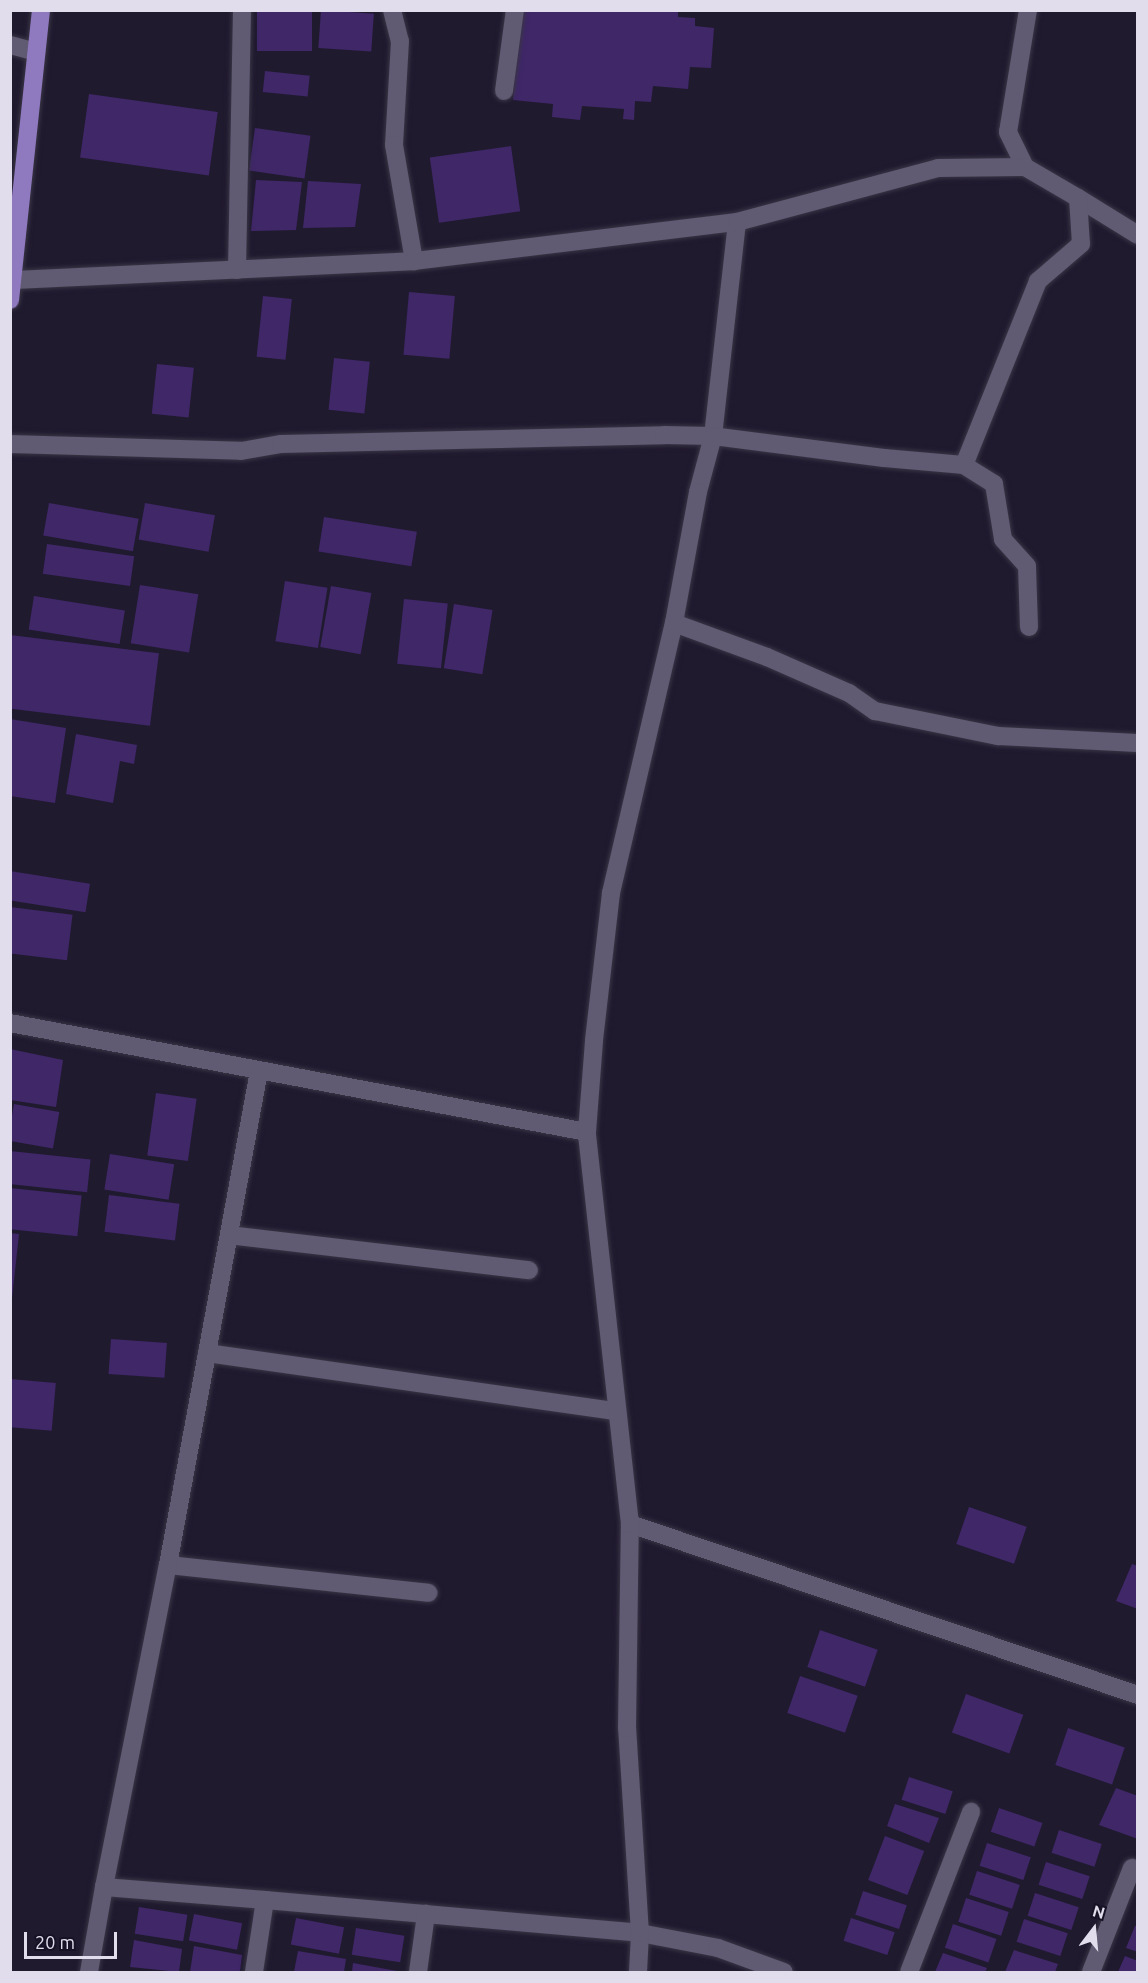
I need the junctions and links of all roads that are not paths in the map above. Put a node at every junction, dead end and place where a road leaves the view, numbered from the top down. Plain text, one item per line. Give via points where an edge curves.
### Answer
1 (41, 10) edge
2 (242, 10) edge
3 (392, 10) edge
4 (515, 10) edge
5 (1028, 10) edge
6 (10, 45) edge
7 (36, 52) junction
8 (504, 91) dead end
9 (1025, 167) junction
10 (1078, 198) junction
11 (15, 219) edge
12 (737, 222) junction
13 (1137, 235) edge
14 (414, 261) junction
15 (237, 270) junction
16 (12, 280) junction
17 (10, 300) edge
18 (713, 436) junction
19 (10, 444) edge
20 (964, 465) junction
21 (674, 622) junction
22 (1029, 627) dead end
23 (1137, 743) edge
24 (10, 1023) edge
25 (259, 1071) junction
26 (587, 1132) junction
27 (229, 1234) junction
28 (529, 1270) dead end
29 (207, 1353) junction
30 (617, 1411) junction
31 (630, 1524) junction
32 (168, 1565) junction
33 (428, 1593) dead end
34 (1137, 1695) edge
35 (971, 1812) dead end
36 (1132, 1868) dead end
37 (104, 1887) junction
38 (265, 1900) junction
39 (426, 1914) junction
40 (640, 1934) junction
41 (89, 1972) edge
42 (254, 1972) edge
43 (418, 1972) edge
44 (638, 1972) edge
45 (784, 1972) edge
46 (909, 1972) edge
47 (1091, 1972) edge

1 - 7 main road
2 - 15 street
3 - 14 street via 400,41 394,145
4 - 8 street
5 - 9 street via 1008,132
6 - 7 street
7 - 11 main road
9 - 10 street
9 - 12 street via 938,168
10 - 13 street
10 - 20 street via 1082,244 1038,281
11 - 16 main road
12 - 14 street
12 - 18 street
14 - 15 street
15 - 16 street
16 - 17 main road
18 - 19 street via 281,444 241,451
18 - 20 street
18 - 21 street via 698,492
20 - 22 street via 994,484 1003,539 1028,566
21 - 23 street via 849,693 875,711 998,736
21 - 26 street via 612,893
24 - 25 street
25 - 26 street
25 - 27 street
26 - 30 street
27 - 28 street
27 - 29 street
29 - 30 street
29 - 32 street
30 - 31 street
31 - 34 street
31 - 40 street via 627,1728
32 - 33 street
32 - 37 street
35 - 46 street
36 - 47 street
37 - 38 street
37 - 41 street
38 - 39 street
38 - 42 street
39 - 40 street
39 - 43 street
40 - 44 street
40 - 45 street via 718,1948

